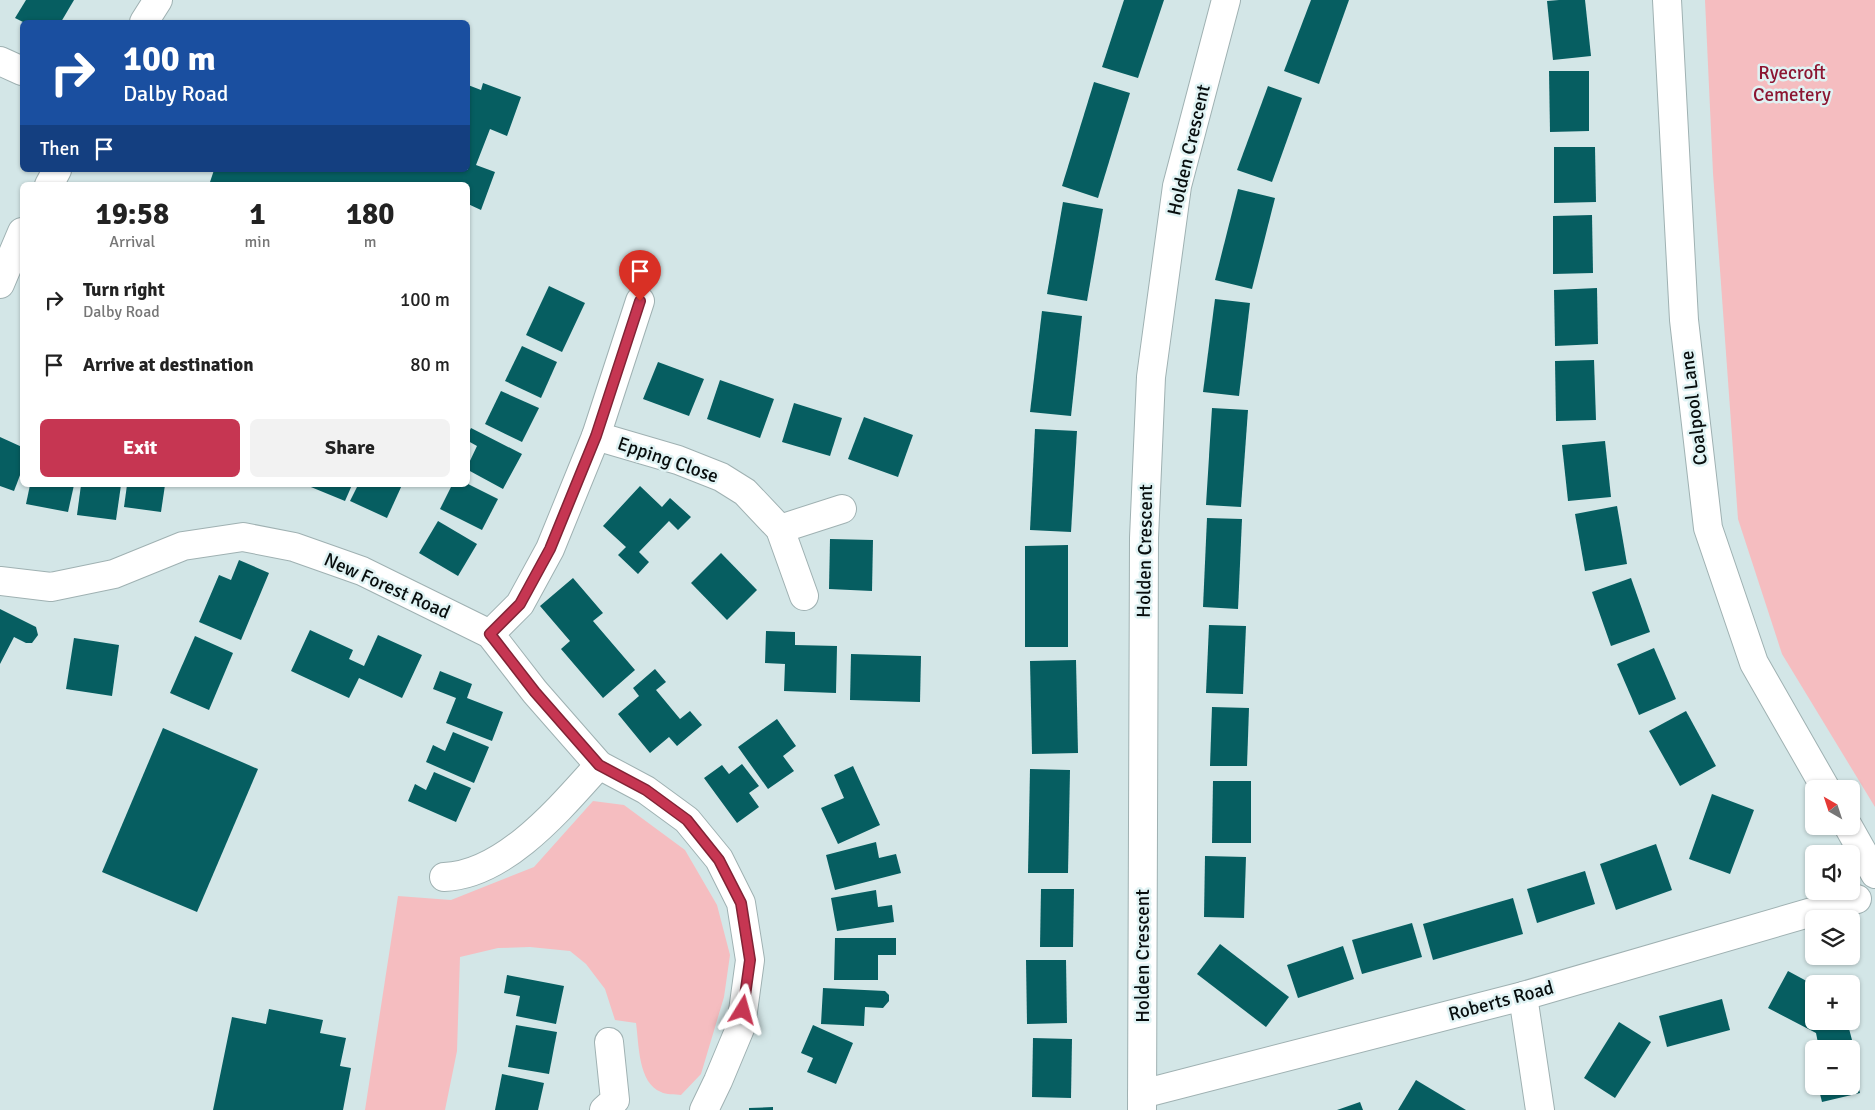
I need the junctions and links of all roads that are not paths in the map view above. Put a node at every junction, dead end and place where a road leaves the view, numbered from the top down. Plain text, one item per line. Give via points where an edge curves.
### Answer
1 (158, 0) edge
2 (1226, 0) edge
3 (1667, 0) edge
4 (145, 20) edge
5 (0, 61) edge
6 (20, 70) edge
7 (20, 237) edge
8 (0, 284) edge
9 (640, 301) dead end
10 (596, 436) junction
11 (842, 509) dead end
12 (780, 529) junction
13 (0, 581) edge
14 (804, 596) dead end
15 (490, 634) junction
16 (599, 765) junction
17 (1821, 780) edge
18 (1853, 835) edge
19 (1875, 874) edge
20 (444, 877) dead end
21 (1854, 900) edge
22 (1524, 996) junction
23 (609, 1042) dead end
24 (1142, 1102) edge
25 (618, 1107) edge
26 (704, 1110) edge
27 (1540, 1110) edge

1 - 4 street
2 - 24 street, Holden Crescent via 1177,186 1151,377 1144,538
3 - 17 street, Coalpool Lane via 1684,320 1708,528 1754,663
5 - 6 street
7 - 8 street
9 - 10 street
10 - 12 street, Epping Close via 678,460 721,477 745,492
10 - 15 street via 550,549 520,604
11 - 12 street
12 - 14 street, Epping Close
13 - 15 street, New Forest Road via 51,587 114,574 183,546 243,537 294,546 362,571
15 - 16 street, New Forest Road via 535,692
16 - 20 street via 546,823 508,853 481,868
16 - 26 street, New Forest Road via 646,790 687,820 719,860 741,903 750,960 741,1026
18 - 19 street
21 - 22 street, Roberts Road
22 - 24 street, Roberts Road
22 - 27 street
23 - 25 street

